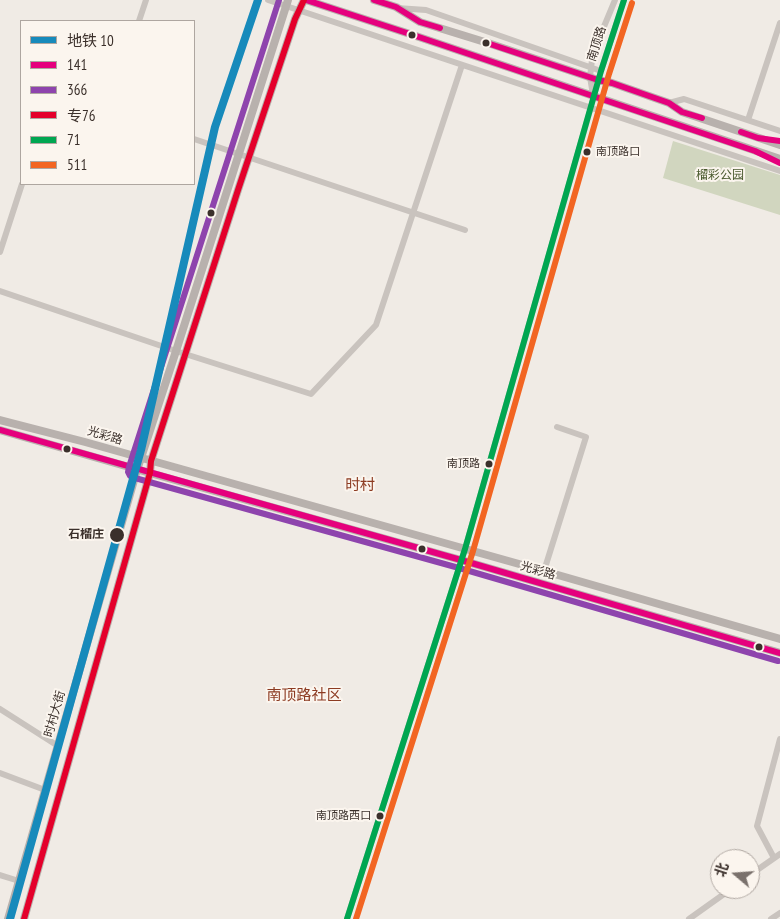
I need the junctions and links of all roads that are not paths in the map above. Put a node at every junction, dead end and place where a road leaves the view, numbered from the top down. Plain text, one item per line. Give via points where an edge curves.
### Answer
1 (146, 0) edge
2 (268, 0) edge
3 (305, 0) edge
4 (374, 0) edge
5 (614, 0) edge
6 (624, 0) edge
7 (287, 3) edge
8 (396, 8) junction
9 (299, 11) junction
10 (139, 20) edge
11 (780, 23) edge
12 (462, 64) junction
13 (591, 67) junction
14 (600, 70) junction
15 (594, 79) junction
16 (594, 96) junction
17 (669, 103) junction
18 (591, 107) junction
19 (748, 120) junction
20 (780, 131) edge
21 (758, 138) junction
22 (195, 139) edge
23 (780, 142) edge
24 (780, 145) edge
25 (755, 150) junction
26 (239, 154) junction
27 (250, 158) junction
28 (780, 159) edge
29 (780, 163) edge
30 (780, 171) edge
31 (22, 185) edge
32 (413, 212) junction
33 (465, 230) dead end
34 (0, 252) edge
35 (0, 290) edge
36 (176, 351) junction
37 (186, 354) junction
38 (0, 420) edge
39 (557, 428) dead end
40 (0, 430) edge
41 (141, 458) junction
42 (151, 461) junction
43 (137, 470) junction
44 (150, 473) junction
45 (465, 549) junction
46 (461, 560) junction
47 (544, 571) junction
48 (780, 639) edge
49 (780, 653) edge
50 (0, 709) edge
51 (780, 739) edge
52 (58, 746) junction
53 (0, 773) edge
54 (45, 790) junction
55 (777, 856) edge
56 (760, 868) edge
57 (0, 875) edge
58 (19, 881) junction
59 (717, 899) edge
60 (780, 912) edge
61 (8, 919) edge
62 (24, 919) edge
63 (347, 919) edge
64 (688, 919) edge
65 (771, 919) edge

1 - 10 street
2 - 7 street
3 - 9 main road
3 - 16 main road
4 - 8 main road
5 - 13 street, 南顶路
6 - 14 street, 南顶路
7 - 9 street
7 - 26 main road, 时村大街
8 - 13 street via 426,10
8 - 15 main road via 420,22
9 - 12 street
9 - 27 main road
11 - 19 street
12 - 18 street
12 - 32 street
13 - 14 street
13 - 15 street, 南顶路
14 - 15 street, 南顶路
15 - 16 street, 南顶路
15 - 17 main road
16 - 18 street, 南顶路
16 - 25 main road
17 - 19 street via 684,98
17 - 21 main road via 682,112
18 - 30 street
18 - 45 street, 南顶路
19 - 20 street
21 - 23 main road
21 - 24 main road
22 - 26 street
25 - 28 main road
25 - 29 main road
26 - 27 street
26 - 36 main road, 时村大街
27 - 32 street
27 - 37 main road
31 - 34 street
32 - 33 street
32 - 37 street via 376,326 311,394
35 - 36 street
36 - 37 street
36 - 41 main road, 时村大街
37 - 42 main road
38 - 41 main road, 光彩路
39 - 47 street via 586,437
40 - 43 main road, 光彩路
41 - 42 main road, 光彩路
41 - 43 main road, 时村大街
42 - 44 main road
42 - 45 main road, 光彩路
43 - 44 main road, 光彩路
43 - 52 main road, 时村大街
44 - 46 main road, 光彩路
44 - 62 main road
45 - 46 street, 南顶路
45 - 47 main road, 光彩路
46 - 49 main road, 光彩路
46 - 63 street, 南顶路
47 - 48 main road, 光彩路
50 - 52 street
51 - 55 street via 757,826
52 - 54 main road, 时村大街
53 - 54 street
54 - 58 main road, 时村大街
55 - 56 street
57 - 58 street
58 - 61 main road, 时村大街
59 - 64 street
60 - 65 street

